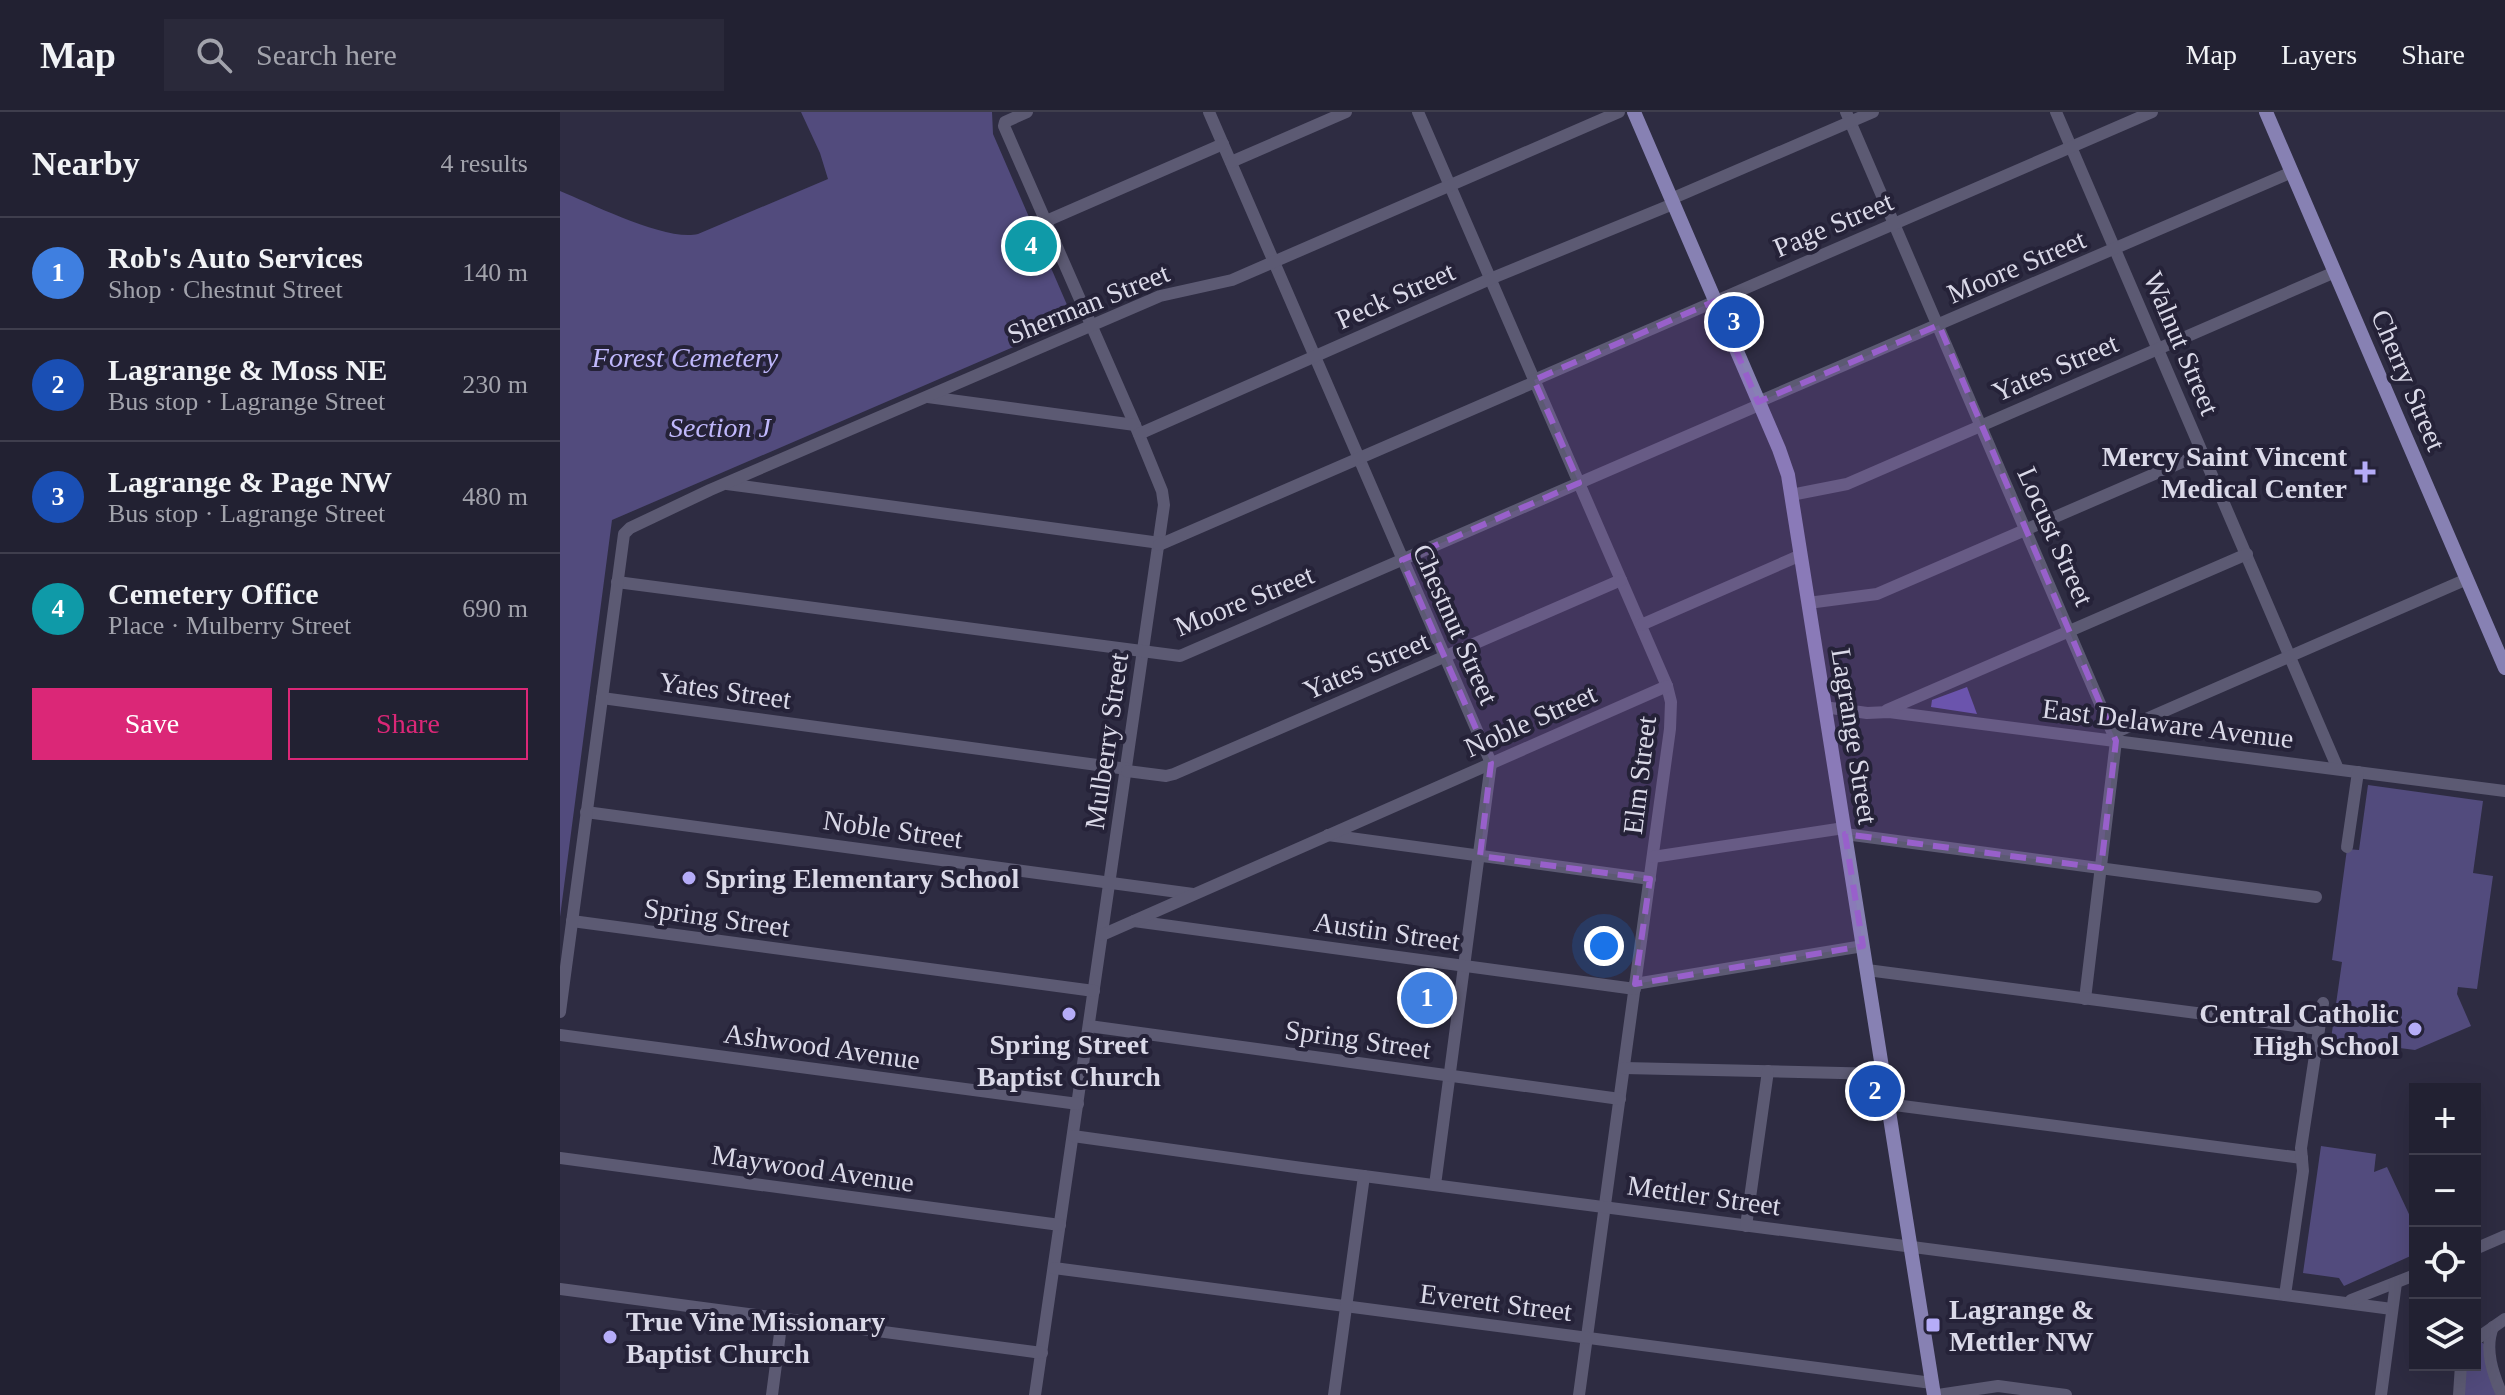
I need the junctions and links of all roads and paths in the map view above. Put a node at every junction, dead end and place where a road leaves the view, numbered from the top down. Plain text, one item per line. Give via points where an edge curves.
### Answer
1 (1027, 112) edge
2 (1209, 112) edge
3 (1346, 112) edge
4 (1418, 112) edge
5 (1619, 112) edge
6 (1634, 112) edge
7 (1873, 112) edge
8 (2056, 112) edge
9 (2152, 112) edge
10 (2266, 112) edge
11 (1848, 117) edge
12 (1223, 144) junction
13 (2072, 147) junction
14 (1231, 162) junction
15 (2292, 172) junction
16 (1448, 184) junction
17 (1672, 202) junction
18 (1044, 222) junction
19 (1895, 223) junction
20 (2116, 249) junction
21 (1274, 262) junction
22 (2335, 272) junction
23 (1490, 279) junction
24 (1715, 301) junction
25 (1939, 325) junction
26 (1091, 326) junction
27 (2159, 348) junction
28 (1315, 356) junction
29 (1535, 381) junction
30 (925, 396) junction
31 (1759, 403) junction
32 (1981, 425) junction
33 (1137, 430) junction
34 (2203, 453) junction
35 (1358, 459) junction
36 (1579, 483) junction
37 (727, 484) junction
38 (1791, 495) junction
39 (2026, 529) junction
40 (1160, 544) junction
41 (2247, 554) junction
42 (1801, 555) junction
43 (1402, 560) junction
44 (2467, 579) junction
45 (1621, 580) junction
46 (617, 582) junction
47 (1808, 603) junction
48 (1641, 625) junction
49 (2071, 630) junction
50 (1144, 652) junction
51 (1444, 657) junction
52 (2291, 658) junction
53 (2505, 668) edge
54 (1667, 686) junction
55 (602, 698) junction
56 (1824, 707) junction
57 (1883, 712) junction
58 (2115, 737) junction
59 (1491, 763) junction
60 (2338, 769) junction
61 (1127, 770) junction
62 (2358, 772) junction
63 (2505, 791) edge
64 (586, 812) junction
65 (1844, 831) junction
66 (1327, 835) junction
67 (2347, 847) dead end
68 (1480, 856) junction
69 (1653, 857) junction
70 (2101, 868) junction
71 (1650, 879) junction
72 (1110, 882) junction
73 (1194, 894) junction
74 (2316, 897) dead end
75 (572, 921) junction
76 (1132, 921) junction
77 (1102, 935) junction
78 (1863, 946) junction
79 (1465, 966) junction
80 (1867, 970) junction
81 (1635, 987) junction
82 (1094, 991) junction
83 (2085, 999) junction
84 (2323, 1003) dead end
85 (560, 1012) edge
86 (1089, 1026) junction
87 (2319, 1029) junction
88 (560, 1035) edge
89 (1624, 1068) junction
90 (1768, 1071) junction
91 (1883, 1074) junction
92 (1450, 1075) junction
93 (1620, 1099) junction
94 (1078, 1104) junction
95 (1887, 1104) junction
96 (1073, 1136) junction
97 (560, 1158) edge
98 (2302, 1158) junction
99 (1364, 1176) junction
100 (1435, 1185) junction
101 (1605, 1206) junction
102 (1060, 1225) junction
103 (1746, 1226) junction
104 (2505, 1236) edge
105 (2481, 1246) edge
106 (1910, 1247) junction
107 (1054, 1268) junction
108 (2409, 1278) edge
109 (2396, 1283) junction
110 (560, 1289) edge
111 (2285, 1295) junction
112 (2329, 1301) junction
113 (1347, 1307) junction
114 (2392, 1309) junction
115 (782, 1318) junction
116 (2505, 1319) edge
117 (2493, 1327) junction
118 (2481, 1336) edge
119 (1587, 1337) junction
120 (1042, 1353) junction
121 (2461, 1371) edge
122 (1934, 1391) edge
123 (772, 1395) edge
124 (1035, 1395) edge
125 (1334, 1395) edge
126 (1579, 1395) edge
127 (2066, 1395) edge
128 (2381, 1395) edge
129 (2459, 1395) edge
130 (2502, 1395) edge

1 - 18 street, Mulberry Street via 1004,126
2 - 12 street, Chestnut Street
3 - 14 street
4 - 16 street, Elm Street
5 - 16 street, Sherman Street
6 - 17 main road, Lagrange Street
7 - 11 street, Peck Street
8 - 13 street, Walnut Street
9 - 13 street, Page Street
10 - 15 main road, Cherry Street
11 - 17 street, Peck Street
11 - 19 street, Locust Street
12 - 14 street, Chestnut Street
12 - 18 street
13 - 19 street, Page Street
13 - 20 street, Walnut Street
14 - 21 street, Chestnut Street
15 - 20 street, Moore Street
15 - 22 main road, Cherry Street
16 - 21 street, Sherman Street
16 - 23 street, Elm Street
17 - 23 street, Peck Street
17 - 24 main road, Lagrange Street
18 - 26 street, Mulberry Street
19 - 24 street, Page Street
19 - 25 street, Locust Street
20 - 25 street, Moore Street
20 - 27 street, Walnut Street
21 - 26 street, Sherman Street via 1218,284 1160,296
21 - 28 street, Chestnut Street
22 - 27 street, Yates Street
22 - 44 main road, Cherry Street
23 - 28 street, Peck Street
23 - 29 street, Elm Street
24 - 29 street, Page Street
24 - 31 main road, Lagrange Street
25 - 31 street, Moore Street
25 - 32 street, Locust Street
26 - 30 street, Sherman Street
26 - 33 street, Mulberry Street
27 - 32 street, Yates Street
27 - 34 street, Walnut Street
28 - 33 street, Peck Street
28 - 35 street, Chestnut Street
29 - 35 street, Page Street
29 - 36 street, Elm Street
30 - 33 street
30 - 37 street, Sherman Street
31 - 36 street, Moore Street
31 - 38 main road, Lagrange Street via 1783,458
32 - 38 street, Yates Street via 1847,484
32 - 39 street, Locust Street
33 - 40 street, Mulberry Street via 1163,497
34 - 39 street
34 - 41 street, Walnut Street
35 - 40 street, Page Street
35 - 43 street, Chestnut Street
36 - 43 street, Moore Street
36 - 45 street, Elm Street
37 - 40 street
37 - 46 street, Sherman Street via 639,522 624,534
38 - 42 main road, Lagrange Street
39 - 47 street via 1877,594
39 - 49 street, Locust Street
40 - 50 street, Mulberry Street
41 - 49 street
41 - 52 street, Walnut Street
42 - 47 main road, Lagrange Street
42 - 48 street
43 - 50 street, Moore Street via 1180,656
43 - 51 street, Chestnut Street
44 - 52 street
44 - 53 main road, Cherry Street
45 - 48 street, Elm Street
45 - 51 street, Yates Street
46 - 50 street, Moore Street
46 - 55 street
47 - 56 main road, Lagrange Street
48 - 54 street, Elm Street
49 - 57 street
49 - 58 street, Locust Street
50 - 61 street, Mulberry Street
51 - 59 street, Chestnut Street
51 - 61 street, Yates Street via 1174,774
52 - 58 street
52 - 60 street, Walnut Street
54 - 59 street, Noble Street
54 - 69 street, Elm Street via 1670,729
55 - 61 street, Yates Street
55 - 64 street
56 - 57 street, East Delaware Avenue
56 - 65 main road, Lagrange Street
57 - 58 street, East Delaware Avenue
58 - 60 street, East Delaware Avenue
58 - 70 street, Locust Street
59 - 66 street, Noble Street
59 - 68 street
60 - 62 street, East Delaware Avenue
61 - 72 street, Mulberry Street
62 - 63 street, East Delaware Avenue
62 - 67 street
64 - 72 street, Noble Street
64 - 75 street
65 - 69 street
65 - 70 street
65 - 78 main road, Lagrange Street
66 - 68 street
66 - 73 street, Noble Street
68 - 71 street
68 - 79 street
69 - 71 street, Elm Street
70 - 74 street
70 - 83 street, Locust Street
71 - 81 street, Elm Street
72 - 73 street, Noble Street
72 - 77 street, Mulberry Street
73 - 76 street, Noble Street
75 - 82 street, Spring Street
75 - 85 street
76 - 77 street, Noble Street
76 - 79 street, Austin Street
77 - 82 street, Mulberry Street
78 - 80 main road, Lagrange Street
78 - 81 street, Austin Street
79 - 81 street, Austin Street
79 - 92 street
80 - 83 street
80 - 91 main road, Lagrange Street
81 - 89 street, Elm Street
82 - 86 street, Mulberry Street
83 - 87 street
84 - 87 street
86 - 92 street, Spring Street
86 - 94 street, Mulberry Street
87 - 98 street
88 - 94 street, Ashwood Avenue
89 - 90 street
89 - 93 street, Elm Street
90 - 91 street
90 - 103 street
91 - 95 main road, Lagrange Street
92 - 93 street, Spring Street
92 - 100 street
93 - 101 street, Elm Street
94 - 96 street, Mulberry Street
95 - 98 street
95 - 106 main road, Lagrange Street
96 - 99 street, Mettler Street
96 - 102 street, Mulberry Street
97 - 102 street, Maywood Avenue
98 - 111 street
99 - 100 street, Mettler Street
99 - 113 street
100 - 101 street, Mettler Street
101 - 103 street, Mettler Street
101 - 119 street, Elm Street
102 - 107 street, Mulberry Street
103 - 106 street, Mettler Street
104 - 105 street
106 - 111 street, Mettler Street
106 - 122 main road, Lagrange Street
107 - 113 street, Everett Street
107 - 120 street, Mulberry Street
108 - 109 street, Mettler Street
109 - 112 street, Mettler Street via 2361,1299
109 - 114 street
110 - 115 street
111 - 112 street, Mettler Street
112 - 114 street, Mettler Street
113 - 119 street, Everett Street
113 - 125 street
114 - 128 street
115 - 120 street
115 - 123 street
116 - 117 street
117 - 118 street
117 - 130 street via 2490,1359
119 - 122 street, Everett Street
119 - 126 street, Elm Street
120 - 124 street, Mulberry Street
121 - 129 street
122 - 127 street, Everett Street via 1998,1386

